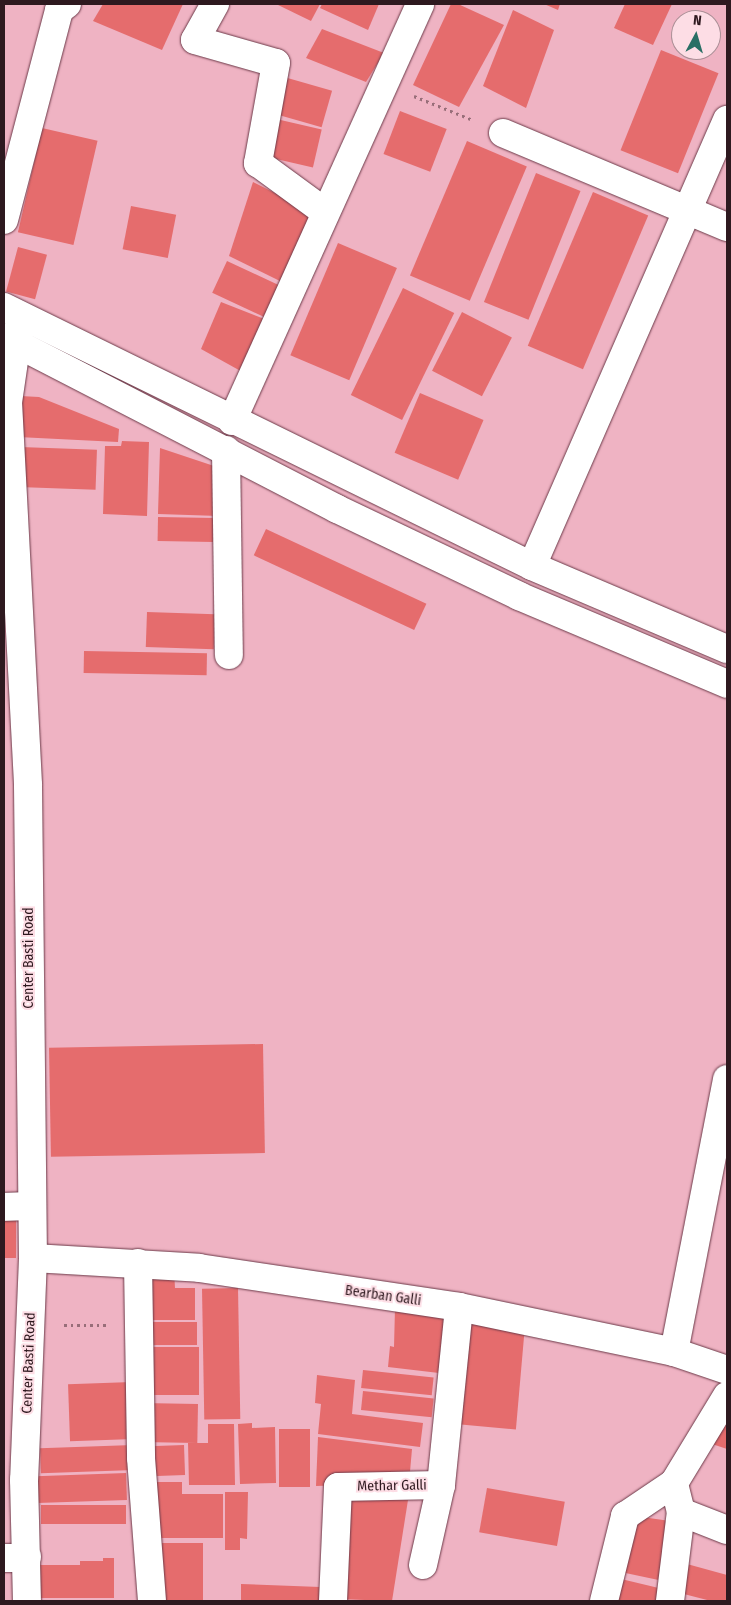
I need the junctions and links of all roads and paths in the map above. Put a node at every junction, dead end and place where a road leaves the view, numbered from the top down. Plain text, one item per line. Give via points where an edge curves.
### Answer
1 (215, 4) edge
2 (420, 4) edge
3 (62, 6) edge
4 (384, 83) junction
5 (727, 120) edge
6 (503, 133) joint
7 (688, 209) junction
8 (325, 212) junction
9 (4, 220) edge
10 (727, 227) edge
11 (11, 325) edge
12 (6, 402) edge
13 (232, 421) junction
14 (226, 450) junction
15 (7, 451) edge
16 (532, 566) junction
17 (727, 649) edge
18 (228, 655) dead end
19 (727, 684) edge
20 (727, 1079) edge
21 (30, 1206) junction
22 (4, 1207) edge
23 (32, 1258) junction
24 (138, 1263) junction
25 (459, 1307) junction
26 (31, 1325) junction
27 (138, 1325) junction
28 (674, 1352) junction
29 (727, 1370) edge
30 (727, 1396) edge
31 (15, 1434) edge
32 (14, 1480) edge
33 (674, 1483) junction
34 (441, 1485) junction
35 (681, 1512) junction
36 (727, 1530) edge
37 (16, 1558) edge
38 (423, 1566) dead end
39 (27, 1601) edge
40 (152, 1601) edge
41 (333, 1601) edge
42 (604, 1601) edge
43 (670, 1601) edge

1 - 8 street via 196,40 276,63 258,163
2 - 4 street
3 - 9 street
4 - 6 path
4 - 8 street
5 - 7 street
6 - 7 street
7 - 10 street
7 - 16 street
8 - 13 street
11 - 12 street, Center Basti Road
11 - 13 street
11 - 14 street
12 - 15 street, Center Basti Road
13 - 16 street
14 - 18 street
14 - 19 street via 337,509 519,596
15 - 21 street, Center Basti Road via 28,785
16 - 17 street
20 - 28 street
21 - 22 street
21 - 23 street, Center Basti Road
23 - 24 street, Bearban Galli
23 - 26 street, Center Basti Road
24 - 25 street, Bearban Galli via 199,1268
24 - 27 street
25 - 28 street, Bearban Galli
25 - 34 street, Methar Galli
26 - 27 path
26 - 31 street, Center Basti Road
27 - 40 street via 141,1458
28 - 29 street, Bearban Galli
30 - 33 street
31 - 32 street, Center Basti Road
32 - 37 street, Center Basti Road
33 - 35 street
33 - 42 street via 626,1516
34 - 38 street
34 - 41 street, Methar Galli via 338,1487
35 - 36 street
35 - 43 street
37 - 39 street, Center Basti Road

